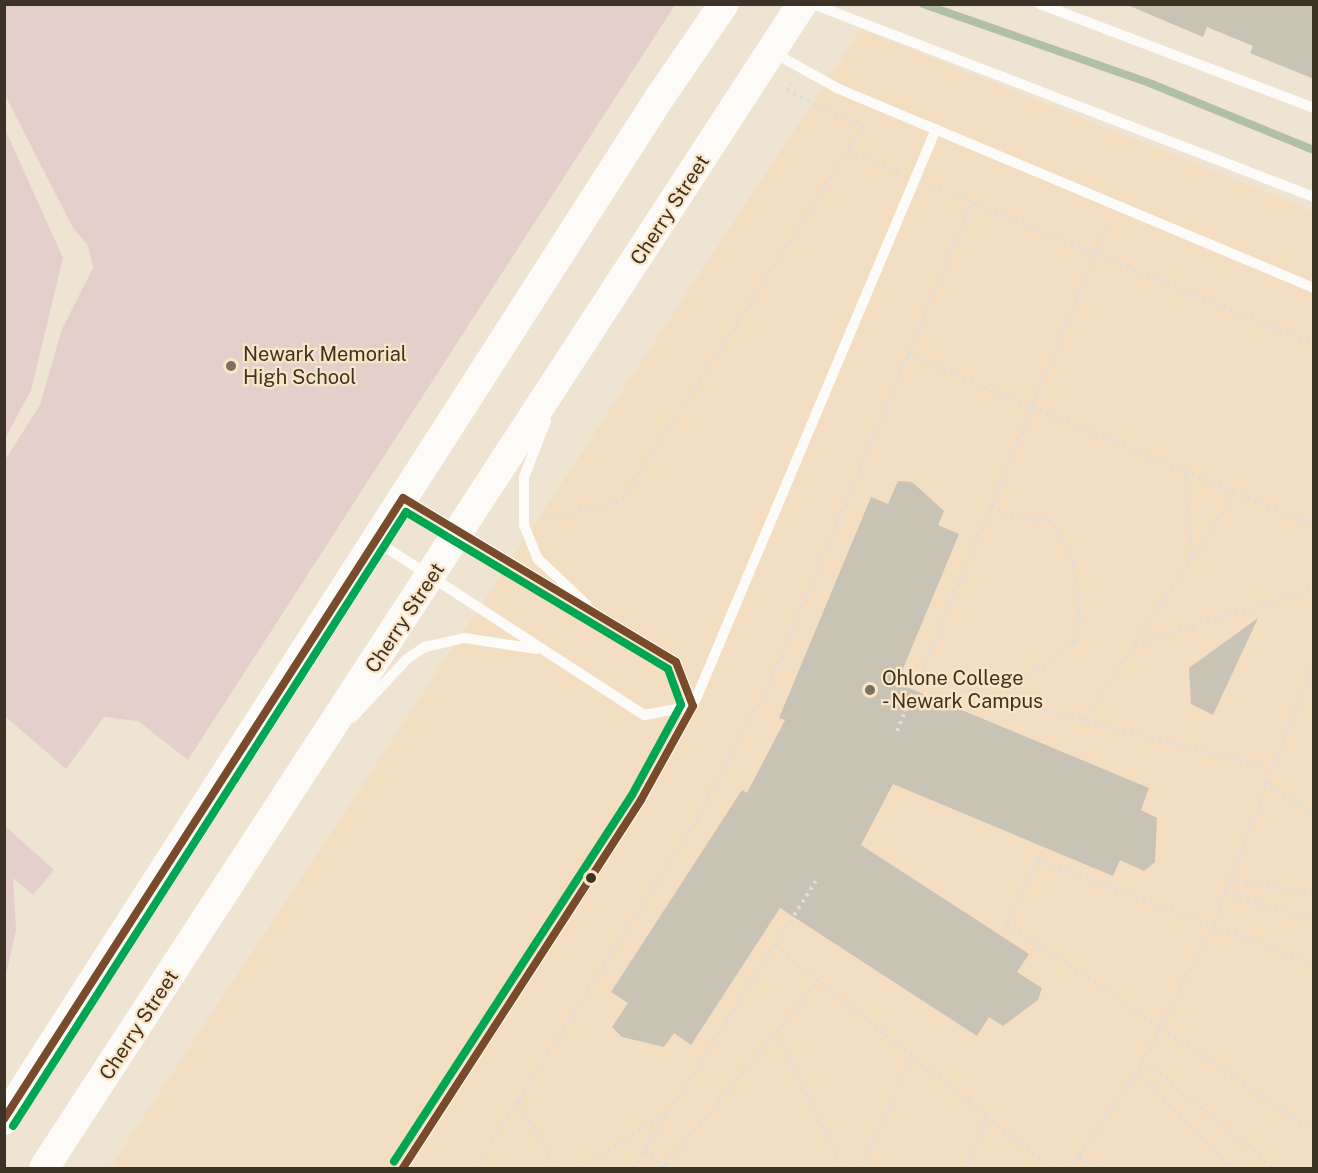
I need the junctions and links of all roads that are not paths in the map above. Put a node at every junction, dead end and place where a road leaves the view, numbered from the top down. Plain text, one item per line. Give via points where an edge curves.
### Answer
1 (724, 4) edge
2 (802, 4) edge
3 (813, 4) edge
4 (1040, 4) edge
5 (771, 51) junction
6 (1314, 108) edge
7 (936, 129) junction
8 (1314, 197) edge
9 (1314, 288) edge
10 (570, 367) junction
11 (403, 498) junction
12 (461, 533) junction
13 (376, 540) junction
14 (430, 580) junction
15 (604, 621) junction
16 (541, 649) junction
17 (693, 706) junction
18 (313, 760) junction
19 (4, 1120) edge
20 (44, 1168) edge
21 (403, 1168) edge

1 - 11 main road
2 - 5 main road, Cherry Street
3 - 8 lane
4 - 6 lane
5 - 7 lane via 800,69
5 - 10 main road, Cherry Street
7 - 9 lane
7 - 17 lane
10 - 12 main road, Cherry Street
10 - 15 lane via 524,477 524,525 538,559
11 - 12 lane
11 - 13 main road
12 - 14 main road, Cherry Street
12 - 15 lane
13 - 14 lane
13 - 19 main road
14 - 16 lane
14 - 18 main road, Cherry Street
15 - 17 lane via 676,662
16 - 17 lane via 644,715
16 - 18 lane via 465,638 425,647 408,659
17 - 21 lane via 641,800
18 - 20 main road, Cherry Street

